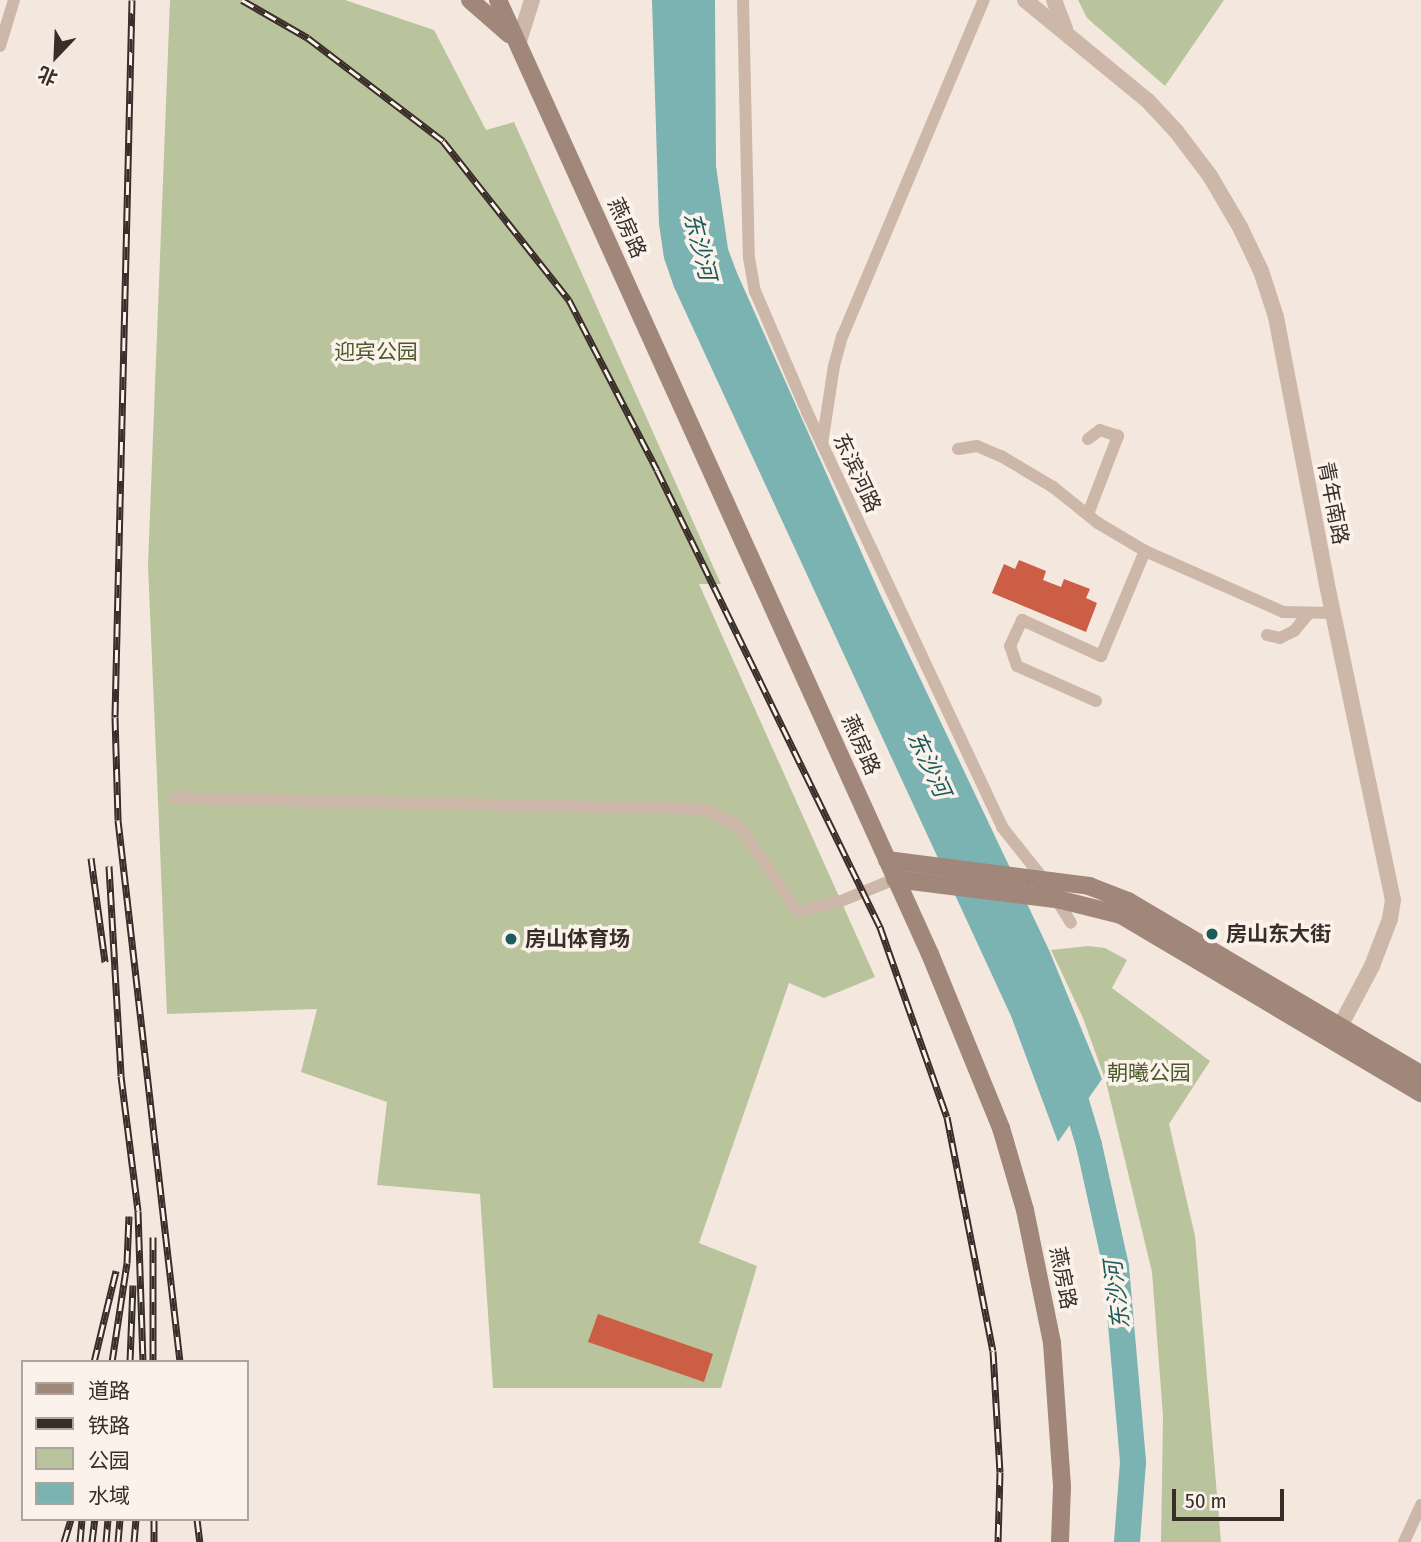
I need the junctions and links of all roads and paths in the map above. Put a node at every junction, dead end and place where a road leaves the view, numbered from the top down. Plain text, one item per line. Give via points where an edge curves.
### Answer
1 (14, 0) edge
2 (470, 0) edge
3 (498, 0) edge
4 (532, 0) edge
5 (743, 0) edge
6 (984, 0) edge
7 (1025, 0) edge
8 (1054, 0) edge
9 (1066, 31) junction
10 (518, 44) junction
11 (0, 46) edge
12 (1088, 439) dead end
13 (822, 444) junction
14 (958, 449) dead end
15 (1087, 514) junction
16 (1146, 551) junction
17 (1309, 612) junction
18 (1333, 613) junction
19 (1267, 635) dead end
20 (1096, 701) dead end
21 (174, 798) dead end
22 (887, 860) junction
23 (895, 879) junction
24 (1045, 881) junction
25 (1057, 899) junction
26 (1071, 923) dead end
27 (1336, 1033) junction
28 (1421, 1074) edge
29 (1421, 1093) edge
30 (1421, 1505) edge
31 (1060, 1542) edge
32 (1404, 1542) edge

1 - 11 street
2 - 10 main road
3 - 10 main road, 燕房路
4 - 10 street
5 - 13 street, 东滨河路 via 749,258 755,291
6 - 13 street via 842,337
7 - 9 street, 青年南路
8 - 9 street, 青年南路
9 - 18 street, 青年南路 via 1176,131 1210,176 1261,271 1276,317
10 - 22 main road, 燕房路
12 - 15 street via 1100,430 1118,436
13 - 24 street, 东滨河路 via 1002,827
14 - 15 street via 977,446 1001,456
15 - 16 street
16 - 17 street via 1283,612
16 - 20 street via 1101,656 1022,620 1010,646 1017,666
17 - 18 street
17 - 19 street via 1294,631 1280,638
18 - 27 street, 青年南路 via 1393,900 1376,957
21 - 23 street via 704,808 739,826 798,912
22 - 23 main road, 燕房路
22 - 24 main road
23 - 25 main road
23 - 31 main road, 燕房路 via 977,1066 1026,1210 1052,1343 1062,1488
24 - 25 street, 东滨河路
24 - 27 main road via 1089,886 1128,901
25 - 26 street, 东滨河路
25 - 27 main road via 1121,915
27 - 28 main road
27 - 29 main road
30 - 32 street

